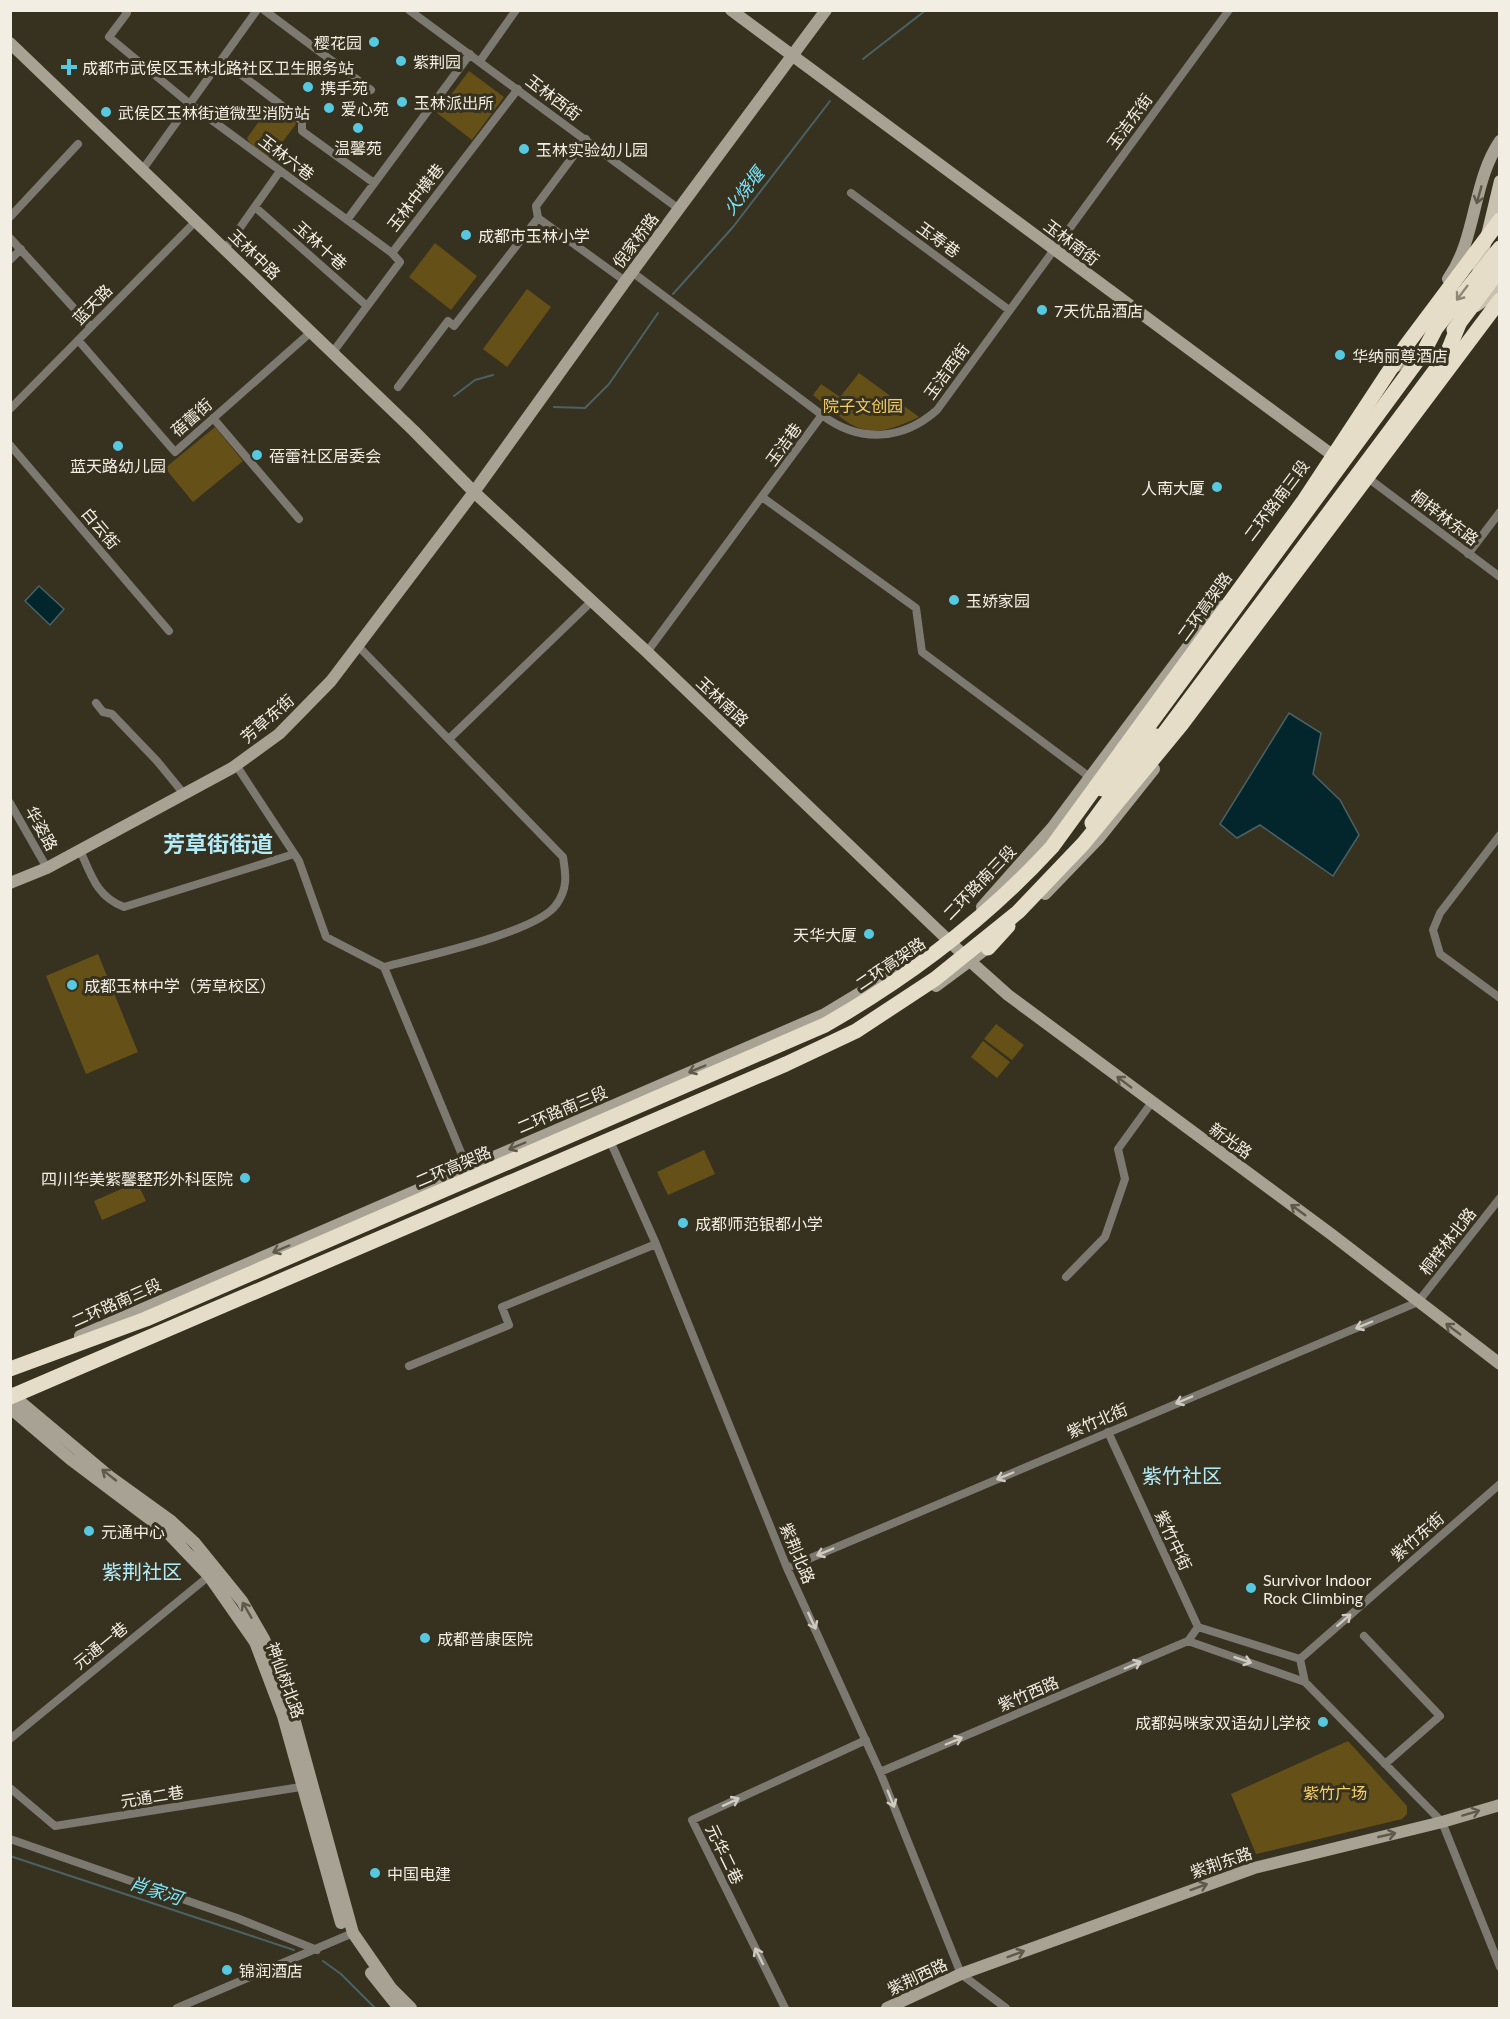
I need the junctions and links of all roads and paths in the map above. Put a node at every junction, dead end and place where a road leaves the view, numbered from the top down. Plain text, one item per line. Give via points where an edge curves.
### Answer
1 (125, 10) edge
2 (257, 10) edge
3 (264, 10) edge
4 (409, 10) edge
5 (516, 10) edge
6 (731, 10) edge
7 (826, 10) edge
8 (1229, 10) edge
9 (10, 43) edge
10 (470, 54) junction
11 (793, 56) junction
12 (222, 60) junction
13 (480, 61) junction
14 (518, 89) junction
15 (371, 90) dead end
16 (190, 104) junction
17 (586, 139) junction
18 (1500, 141) edge
19 (78, 144) dead end
20 (143, 170) junction
21 (280, 171) junction
22 (1500, 181) edge
23 (374, 183) junction
24 (851, 193) dead end
25 (255, 207) junction
26 (679, 209) junction
27 (10, 217) edge
28 (538, 218) junction
29 (196, 220) junction
30 (347, 220) junction
31 (1494, 223) edge
32 (10, 237) edge
33 (1500, 248) edge
34 (21, 249) junction
35 (225, 249) junction
36 (1053, 249) junction
37 (392, 253) junction
38 (10, 260) edge
39 (1500, 269) edge
40 (1478, 273) junction
41 (629, 277) junction
42 (1500, 289) edge
43 (1500, 300) edge
44 (367, 306) junction
45 (1009, 310) junction
46 (1500, 313) edge
47 (1464, 318) junction
48 (91, 327) junction
49 (1436, 328) junction
50 (311, 332) junction
51 (78, 340) junction
52 (333, 352) junction
53 (1412, 356) junction
54 (1380, 377) junction
55 (398, 387) dead end
56 (1416, 396) junction
57 (10, 409) edge
58 (822, 416) junction
59 (213, 418) junction
60 (1403, 440) junction
61 (10, 445) edge
62 (1331, 454) junction
63 (1371, 481) junction
64 (474, 492) junction
65 (762, 497) junction
66 (1321, 500) junction
67 (1500, 512) edge
68 (299, 519) dead end
69 (1468, 554) junction
70 (1500, 577) edge
71 (1289, 587) junction
72 (592, 601) junction
73 (1246, 626) junction
74 (169, 631) dead end
75 (358, 646) junction
76 (647, 652) junction
77 (96, 703) dead end
78 (450, 738) junction
79 (236, 765) junction
80 (1091, 778) junction
81 (184, 794) junction
82 (10, 803) edge
83 (1500, 835) edge
84 (1052, 847) junction
85 (80, 850) junction
86 (294, 854) junction
87 (47, 868) junction
88 (1058, 869) junction
89 (10, 883) edge
90 (992, 896) junction
91 (946, 939) junction
92 (988, 948) junction
93 (971, 962) junction
94 (384, 967) junction
95 (1500, 998) edge
96 (1152, 1102) junction
97 (610, 1143) junction
98 (467, 1167) junction
99 (1500, 1198) edge
100 (656, 1244) junction
101 (1066, 1277) dead end
102 (1418, 1302) junction
103 (1500, 1364) edge
104 (409, 1366) dead end
105 (10, 1368) edge
106 (11, 1395) edge
107 (10, 1408) edge
108 (1108, 1432) junction
109 (1500, 1484) edge
110 (787, 1568) junction
111 (209, 1576) junction
112 (1198, 1627) junction
113 (1364, 1636) dead end
114 (1188, 1641) junction
115 (1300, 1659) junction
116 (1305, 1682) junction
117 (10, 1739) edge
118 (866, 1740) junction
119 (1385, 1764) junction
120 (880, 1773) junction
121 (308, 1786) junction
122 (10, 1788) edge
123 (1500, 1805) edge
124 (1442, 1822) junction
125 (10, 1839) edge
126 (349, 1935) junction
127 (317, 1950) junction
128 (1500, 1967) edge
129 (961, 1974) junction
130 (177, 2008) edge
131 (399, 2008) edge
132 (411, 2008) edge
133 (784, 2008) edge
134 (887, 2008) edge
135 (1006, 2008) edge

1 - 16 street, 玉林六巷 via 128,13 109,37
2 - 12 street
3 - 15 street
4 - 10 street, 玉林西街
5 - 13 street
6 - 11 main road, 玉林南街
7 - 11 main road, 倪家桥路
8 - 36 street, 玉洁东街
9 - 20 main road, 玉林中路
10 - 13 street, 玉林西街
10 - 23 street
11 - 26 main road, 倪家桥路
11 - 36 main road, 玉林南街
12 - 16 street
12 - 23 street via 302,121 302,131
13 - 14 street, 玉林西街
14 - 17 street, 玉林西街
14 - 37 street, 玉林中横巷
16 - 20 street
16 - 21 street, 玉林六巷
17 - 26 street, 玉林西街
17 - 28 street via 536,206
18 -> 54 main road, 二环路南三段 via 1490,159 1464,251
19 - 27 street
20 - 29 main road, 玉林中路
21 - 25 street
21 - 30 street, 玉林六巷
22 - 31 main road
23 - 30 street
24 - 45 street, 玉寿巷
25 - 35 street
25 - 44 street, 玉林十巷
26 - 41 main road, 倪家桥路
28 - 41 street, 玉洁巷
28 - 55 street via 454,326 448,321
29 - 35 main road, 玉林中路
29 - 48 street, 蓝天路
30 - 37 street, 玉林六巷
31 - 40 main road
31 - 84 highway, 二环高架路, bridge via 1405,347 1303,502
32 - 34 street
33 - 40 highway
34 - 38 street
34 - 48 street
35 - 50 main road, 玉林中路
36 - 45 street, 玉洁西街
36 - 62 main road, 玉林南街
37 - 44 street, 玉林中横巷 via 400,262
39 - 47 highway
40 -> 49 highway
41 - 58 street, 玉洁巷
41 - 64 main road, 倪家桥路
42 - 47 main road
43 - 88 highway, bridge via 1181,725
44 - 52 street, 玉林中横巷
45 - 58 street, 玉洁西街 via 937,410 927,418 891,434 875,435 847,431
46 - 60 main road
47 - 56 highway via 1446,356
47 - 66 highway
48 - 51 street, 蓝天路
49 - 53 highway
49 - 66 highway via 1423,353
50 - 52 main road, 玉林中路
50 - 59 street, 蓓蕾街
51 - 57 street, 蓝天路
51 - 59 street, 蓓蕾街 via 175,452
52 - 64 main road, 玉林中路
53 - 54 main road
53 - 90 highway via 1124,752 1049,845 1019,876
54 - 62 main road, 二环路南三段
56 - 60 main road
56 - 73 highway
58 - 65 street, 玉洁巷
59 - 68 street
60 - 63 main road
61 - 74 street, 白云街
62 - 80 main road, 二环路南三段
63 - 69 street, 桐梓林东路
63 - 71 main road
64 - 72 main road, 玉林南路
64 - 75 main road, 芳草东街
65 - 76 street, 玉洁巷
65 - 80 street via 916,608 922,652
66 - 84 highway, bridge via 1120,767
66 - 88 highway, bridge
67 - 69 street
69 - 70 street, 桐梓林东路
71 - 73 main road
71 - 92 main road via 1099,838
72 - 76 main road, 玉林南路
72 - 78 street
73 - 92 highway via 1112,803 1041,891
75 - 78 street
75 - 79 main road, 芳草东街 via 331,681 279,734
76 - 91 main road, 玉林南路
77 - 81 street via 150,753
78 - 94 street via 563,857 567,881 556,906 526,926
79 - 81 main road, 芳草东街
79 - 86 street
80 - 90 main road, 二环路南三段
81 - 85 main road, 芳草东街
82 - 87 street, 华姿路
83 - 95 street via 1440,913 1433,930 1440,954
84 - 105 highway, 二环高架路, bridge via 1018,884 939,952 825,1025 146,1319
85 - 86 street via 95,884 109,901 124,907
85 - 87 main road, 芳草东街
86 - 94 street via 326,937
87 - 89 main road, 芳草东街
88 - 106 highway, bridge via 981,944 856,1031
90 - 91 main road, 二环路南三段
91 - 93 main road, 新光路
91 -> 98 main road, 二环路南三段 via 825,1014
92 - 93 main road
96 -> 93 main road, 新光路 via 1008,995
93 - 97 main road via 832,1047
94 - 98 street
96 - 101 street via 1118,1149 1125,1179 1105,1237
102 -> 96 main road, 新光路
97 - 100 street, 紫荆北路
97 - 106 main road
98 -> 105 main road, 二环路南三段
99 - 102 street, 桐梓林北路
100 - 104 street via 502,1307 509,1325
100 - 110 street, 紫荆北路
103 -> 102 main road, 新光路
102 -> 108 street, 紫竹北街
121 -> 106 main road via 294,1718 264,1639 242,1601 178,1527
107 - 111 main road, 神仙树北路 via 166,1532
108 -> 110 street, 紫竹北街
108 - 112 street, 紫竹中街
115 -> 109 street, 紫竹东街
110 -> 118 street, 紫荆北路
111 - 117 street, 元通一巷
111 - 121 main road, 神仙树北路 via 255,1642
112 - 114 street
112 - 115 street
113 - 119 street via 1440,1716
114 -> 116 street
120 -> 114 street, 紫竹西路
115 - 116 street
116 - 119 street
118 - 120 street, 紫荆北路
133 -> 118 street, 元华二巷 via 692,1820
119 - 124 street
120 -> 129 street, 紫荆北路
121 - 122 street, 元通二巷 via 55,1826
121 - 126 main road, 神仙树北路
124 -> 123 main road, 紫荆东路
124 - 128 street
129 -> 124 main road, 紫荆东路 via 1254,1868
125 - 127 street
126 - 127 street
126 - 131 main road, 神仙树北路
126 - 132 main road
127 - 130 street
129 - 134 main road, 紫荆西路
129 - 135 street

